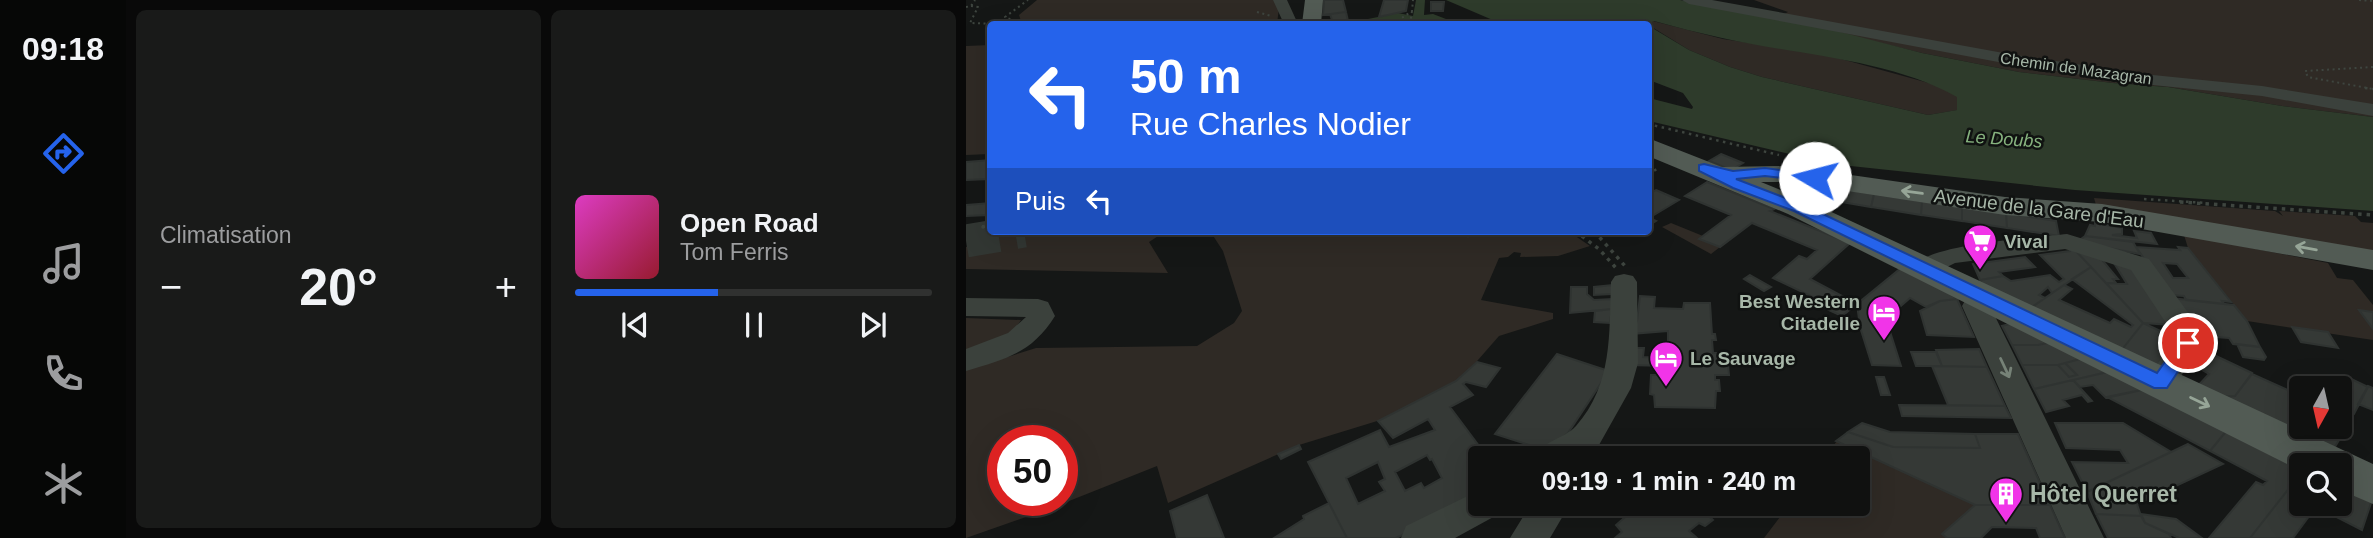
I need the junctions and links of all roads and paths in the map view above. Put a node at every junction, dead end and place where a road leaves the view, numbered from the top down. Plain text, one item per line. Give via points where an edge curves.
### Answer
1 (975, 0) edge
2 (1028, 0) edge
3 (1280, 0) edge
4 (1314, 0) edge
5 (1413, 0) edge
6 (1689, 0) edge
7 (1748, 0) edge
8 (2359, 0) edge
9 (2373, 1) edge
10 (971, 6) junction
11 (966, 7) edge
12 (1412, 11) junction
13 (1780, 16) junction
14 (1008, 21) edge
15 (1290, 21) edge
16 (1312, 21) edge
17 (1398, 21) edge
18 (1410, 21) edge
19 (968, 22) edge
20 (987, 23) edge
21 (2373, 67) edge
22 (2373, 89) edge
23 (2373, 110) edge
24 (1652, 141) edge
25 (1652, 142) edge
26 (1787, 157) dead end
27 (1704, 168) junction
28 (2132, 199) dead end
29 (2054, 209) junction
30 (2373, 215) edge
31 (1580, 235) edge
32 (1598, 235) edge
33 (2067, 241) junction
34 (2373, 260) edge
35 (1924, 268) junction
36 (1624, 282) junction
37 (1981, 296) junction
38 (966, 307) edge
39 (966, 360) edge
40 (2160, 383) junction
41 (1584, 446) edge
42 (2306, 453) edge
43 (2352, 475) edge
44 (2373, 485) edge
45 (1468, 512) edge
46 (1544, 516) edge
47 (1420, 538) edge
48 (1530, 538) edge
49 (2085, 538) edge

1 - 10 path
2 - 14 path via 1005,17 1012,20
3 - 15 street
4 - 16 main road
5 - 12 path
6 - 13 street, Chemin de Mazagran
7 - 13 street, Chemin de Mazagran via 1785,13
8 - 9 path
10 - 11 path
10 - 19 path via 978,10
12 - 17 path
12 - 18 path
13 - 23 street, Chemin de Mazagran via 2079,71 2252,90
19 - 20 path
21 - 22 path via 2305,71 2308,76
24 - 26 path
25 - 27 main road
29 -> 27 main road, Avenue de la Gare d'Eau via 1788,174 1733,175
27 - 35 main road
28 - 30 path
29 - 33 street via 2073,229
34 -> 29 main road, Avenue de la Gare d'Eau via 2102,212
31 - 36 path via 1614,263
32 - 36 path via 1625,265
33 - 35 street via 1949,256
33 - 40 street via 2140,265 2182,325 2188,343
35 - 37 main road
36 - 41 street via 1623,363 1615,388
37 - 40 main road
37 -> 49 street via 1976,306
38 - 39 street via 1038,308 1041,316 1022,340
40 -> 42 main road
43 - 44 main road
45 - 47 street
46 - 48 street

